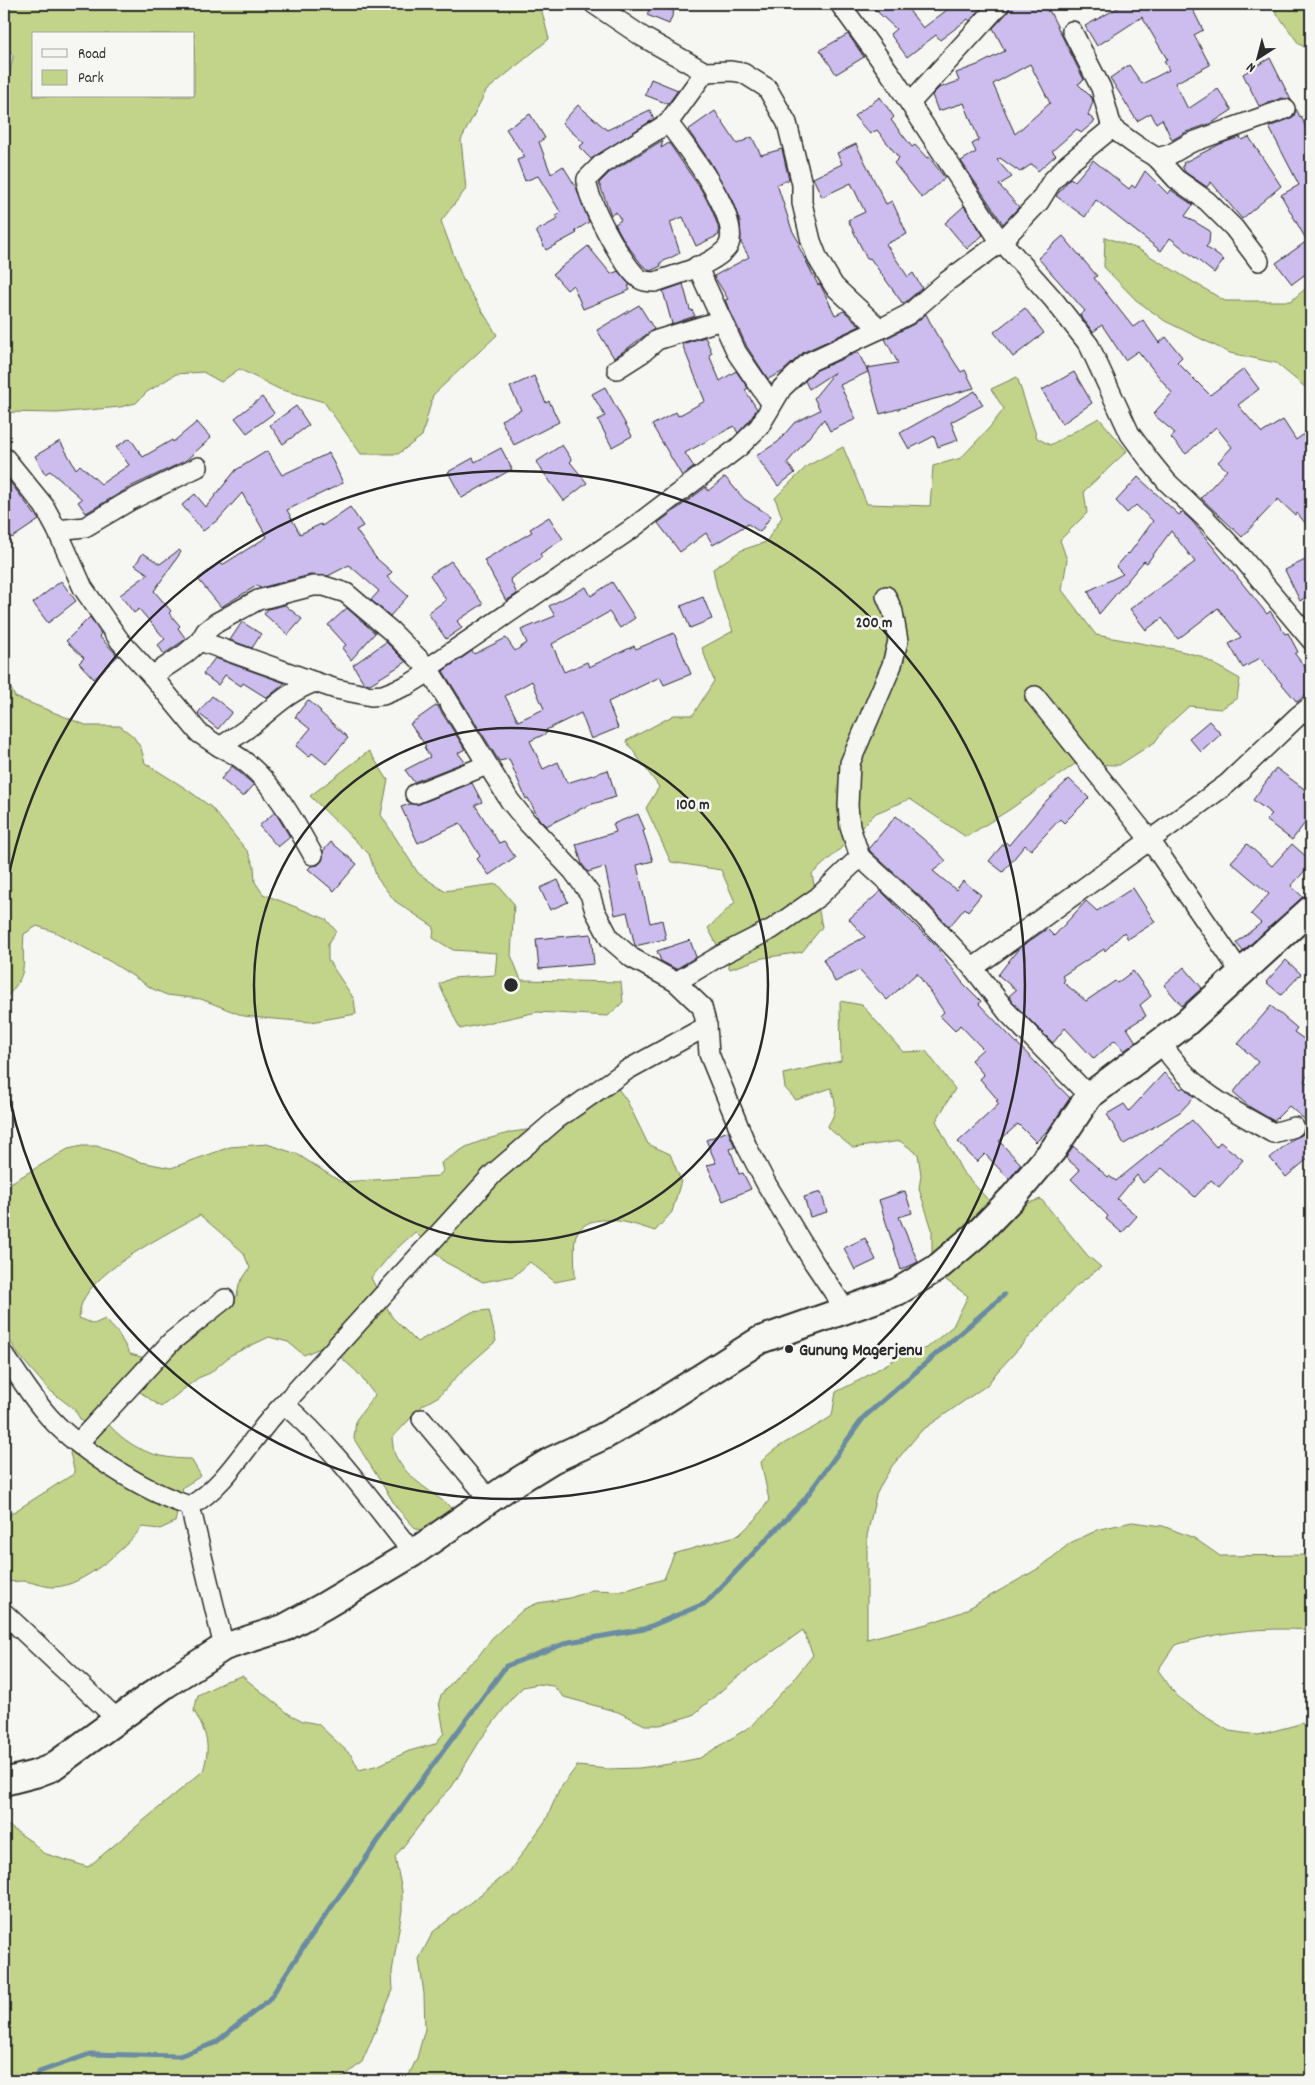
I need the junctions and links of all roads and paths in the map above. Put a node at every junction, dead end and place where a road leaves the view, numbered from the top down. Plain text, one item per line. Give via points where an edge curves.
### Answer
1 (594, 4) edge
2 (840, 4) edge
3 (1000, 4) edge
4 (1072, 31) dead end
5 (705, 72) junction
6 (910, 103) junction
7 (1285, 109) dead end
8 (668, 123) junction
9 (1112, 128) junction
10 (1157, 158) junction
11 (1001, 242) junction
12 (1259, 261) dead end
13 (697, 266) junction
14 (722, 320) junction
15 (880, 329) junction
16 (617, 369) dead end
17 (772, 404) junction
18 (5, 458) edge
19 (198, 467) dead end
20 (57, 530) junction
21 (886, 596) dead end
22 (1311, 640) edge
23 (200, 641) junction
24 (428, 668) junction
25 (152, 676) junction
26 (315, 682) junction
27 (1035, 696) dead end
28 (1311, 706) edge
29 (220, 747) junction
30 (487, 765) junction
31 (415, 794) dead end
32 (1150, 840) junction
33 (313, 855) dead end
34 (860, 857) junction
35 (1311, 909) edge
36 (973, 968) junction
37 (1241, 973) junction
38 (676, 982) junction
39 (707, 1026) junction
40 (1162, 1042) junction
41 (1089, 1096) junction
42 (1294, 1127) dead end
43 (225, 1298) dead end
44 (845, 1309) junction
45 (4, 1354) edge
46 (284, 1404) junction
47 (422, 1419) dead end
48 (78, 1443) junction
49 (489, 1499) junction
50 (190, 1506) junction
51 (413, 1553) junction
52 (4, 1613) edge
53 (224, 1647) junction
54 (118, 1720) junction
55 (4, 1782) edge

1 - 5 street via 643,37
2 - 6 street
3 - 6 street
4 - 9 street via 1101,88
5 - 8 street
5 - 15 street via 743,73 767,88 787,124 802,184 802,203 818,259 834,286
6 - 11 street
7 - 10 street
8 - 13 street via 693,154 722,204 732,237 726,250
8 - 13 street via 602,164 587,179 586,185 621,256 640,279 655,282
9 - 10 street
9 - 11 street via 1068,164 1039,202
10 - 12 street via 1176,179 1207,201 1234,228
11 - 15 street via 909,314
11 - 22 street via 1090,345 1130,434 1150,461 1239,554
13 - 14 street
14 - 16 street via 657,340
14 - 17 street via 738,353
15 - 17 street via 810,362 782,388
17 - 24 street via 750,437 671,500
18 - 20 street via 44,506
19 - 20 street via 85,527
20 - 25 street via 83,588 120,641
21 - 34 street via 893,612 898,641 892,665 850,763 850,827
23 - 24 street via 216,623 258,600 282,592 324,586 346,593 392,630
23 - 25 street
23 - 26 street
24 - 26 street via 408,685 383,695 358,694
24 - 30 street
25 - 29 street via 200,733
26 - 29 street via 282,699
27 - 32 street
28 - 32 street via 1227,784
29 - 33 street via 243,760 261,777 287,811
30 - 31 street
30 - 38 street via 526,821 590,894 610,940 632,958
32 - 36 street
32 - 37 street
34 - 36 street via 919,911
34 - 38 street via 818,897 772,929
35 - 37 main road
36 - 41 street via 1008,1013
37 - 40 main road
38 - 39 street via 702,1006
39 - 44 street via 709,1054 747,1147 814,1263
39 - 46 street via 627,1070 557,1119 494,1172
40 - 41 main road
40 - 42 street via 1170,1056 1199,1088 1222,1105 1273,1133
41 - 44 main road via 1053,1150 1014,1196 937,1268 896,1292
43 - 48 street via 172,1341
44 - 49 main road via 760,1340 652,1409 552,1460
45 - 48 street via 44,1412
46 - 50 street via 229,1472 205,1497
46 - 51 street via 346,1468
47 - 49 street
48 - 50 street via 123,1474
49 - 51 main road
50 - 53 street
51 - 53 main road via 284,1628
52 - 54 street
53 - 54 main road
54 - 55 main road via 51,1768

